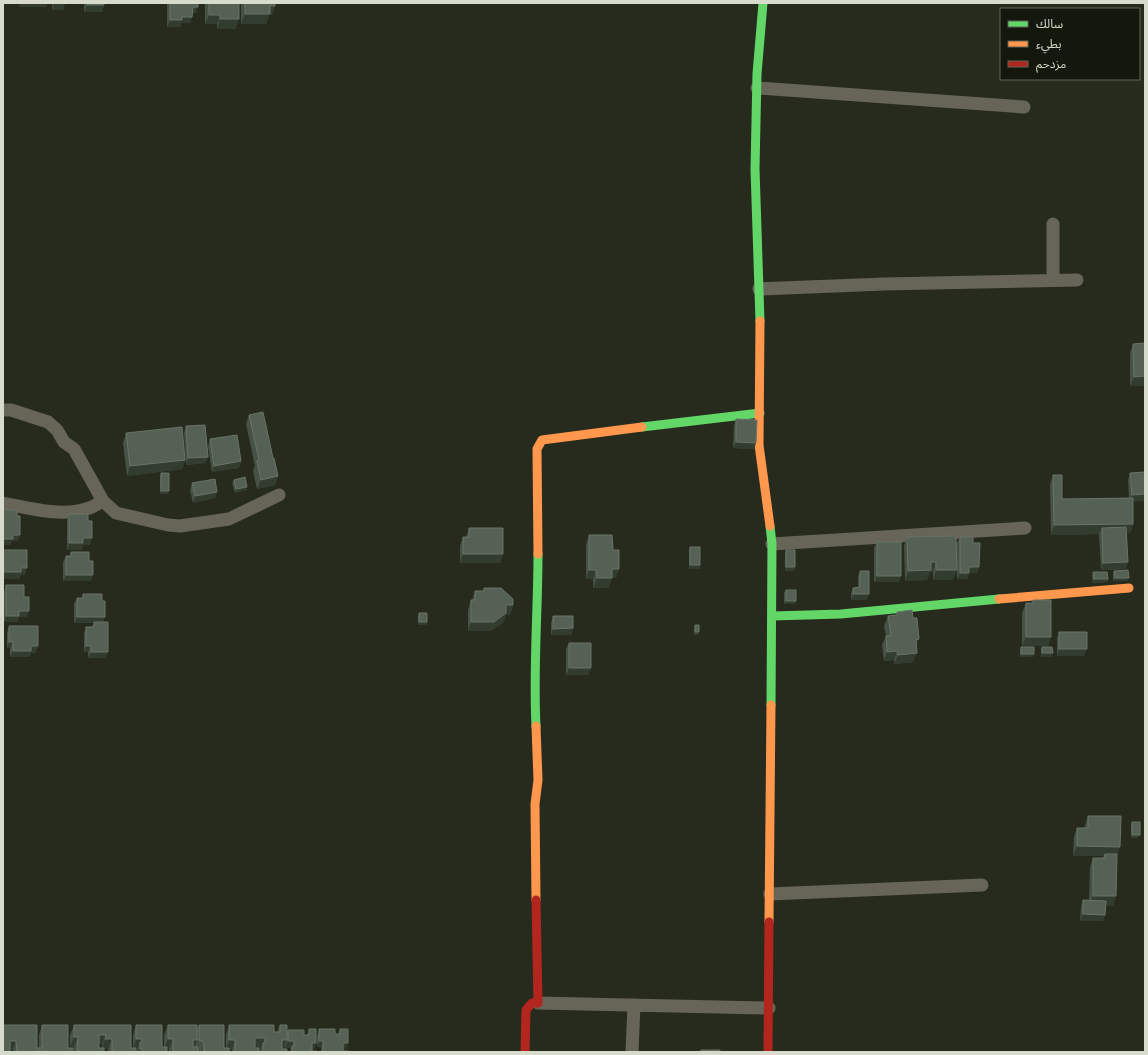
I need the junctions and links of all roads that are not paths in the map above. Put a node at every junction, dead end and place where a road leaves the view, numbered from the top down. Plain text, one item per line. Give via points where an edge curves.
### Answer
1 (764, 3) edge
2 (757, 88) junction
3 (1024, 107) dead end
4 (1053, 224) dead end
5 (1053, 280) junction
6 (1077, 280) dead end
7 (759, 289) junction
8 (3, 410) edge
9 (760, 413) junction
10 (279, 494) dead end
11 (102, 501) junction
12 (3, 503) edge
13 (1025, 528) dead end
14 (772, 544) junction
15 (1129, 588) dead end
16 (772, 616) junction
17 (982, 885) dead end
18 (770, 894) junction
19 (538, 1002) junction
20 (634, 1005) junction
21 (768, 1008) junction
22 (525, 1052) edge
23 (632, 1052) edge
24 (768, 1052) edge

1 - 2 street
2 - 3 street
2 - 7 street via 755,169
4 - 5 street
5 - 6 street
5 - 7 street
7 - 9 street
8 - 11 street via 11,410 48,422 57,430 64,442 74,449
9 - 14 street via 759,445
9 - 19 street via 546,438 537,449 538,600 534,693 538,780 535,804
10 - 11 street via 229,518 180,526 116,513
11 - 12 street via 86,510 65,511 43,511
13 - 14 street
14 - 16 street
15 - 16 street via 841,614
16 - 18 street
17 - 18 street
18 - 21 street
19 - 20 street
19 - 22 street via 526,1010
20 - 21 street
20 - 23 street
21 - 24 street

